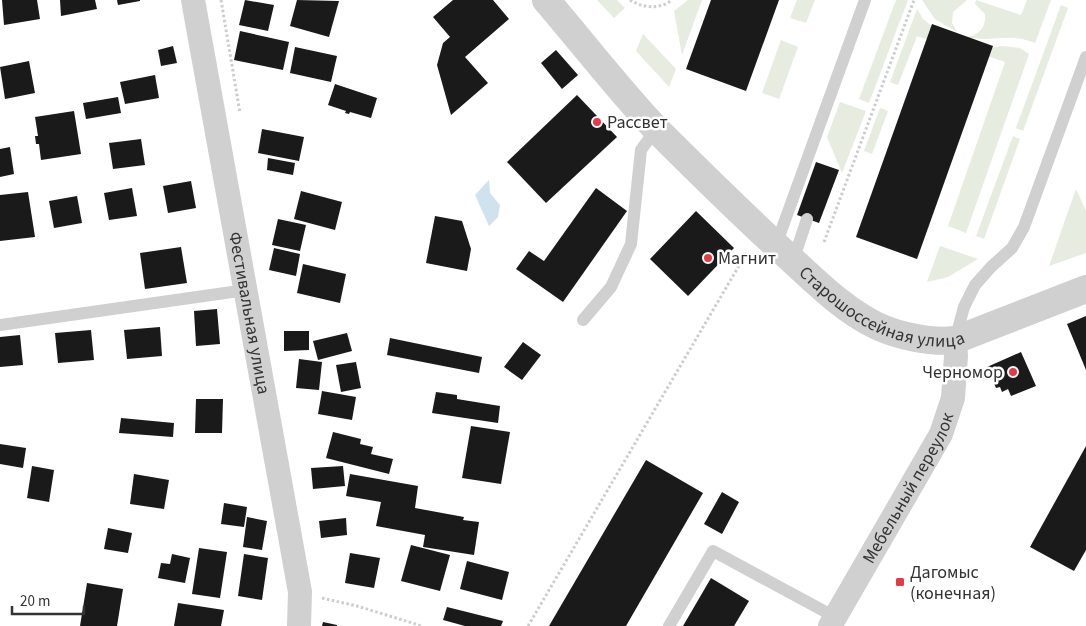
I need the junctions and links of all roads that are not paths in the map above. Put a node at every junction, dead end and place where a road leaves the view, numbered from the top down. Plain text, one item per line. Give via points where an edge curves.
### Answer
1 (193, 0) edge
2 (546, 0) edge
3 (865, 0) edge
4 (1086, 57) edge
5 (656, 129) junction
6 (807, 219) dead end
7 (776, 245) junction
8 (1086, 289) edge
9 (246, 290) junction
10 (583, 320) dead end
11 (0, 325) edge
12 (955, 340) junction
13 (833, 621) edge
14 (299, 626) edge
15 (670, 626) edge

1 - 9 street, Фестивальная улица
2 - 5 street, Старошоссейная улица
3 - 7 lane
4 - 12 lane via 1024,228 1012,248 975,285 964,307
5 - 7 street, Старошоссейная улица
5 - 10 lane via 641,150 632,244 612,287
6 - 7 lane
7 - 12 street, Старошоссейная улица via 835,297 879,326 904,335
8 - 12 street, Старошоссейная улица
9 - 11 lane
9 - 14 street, Фестивальная улица via 300,592
12 - 13 street, Мебельный переулок via 953,398 941,434
13 - 15 lane via 713,551

